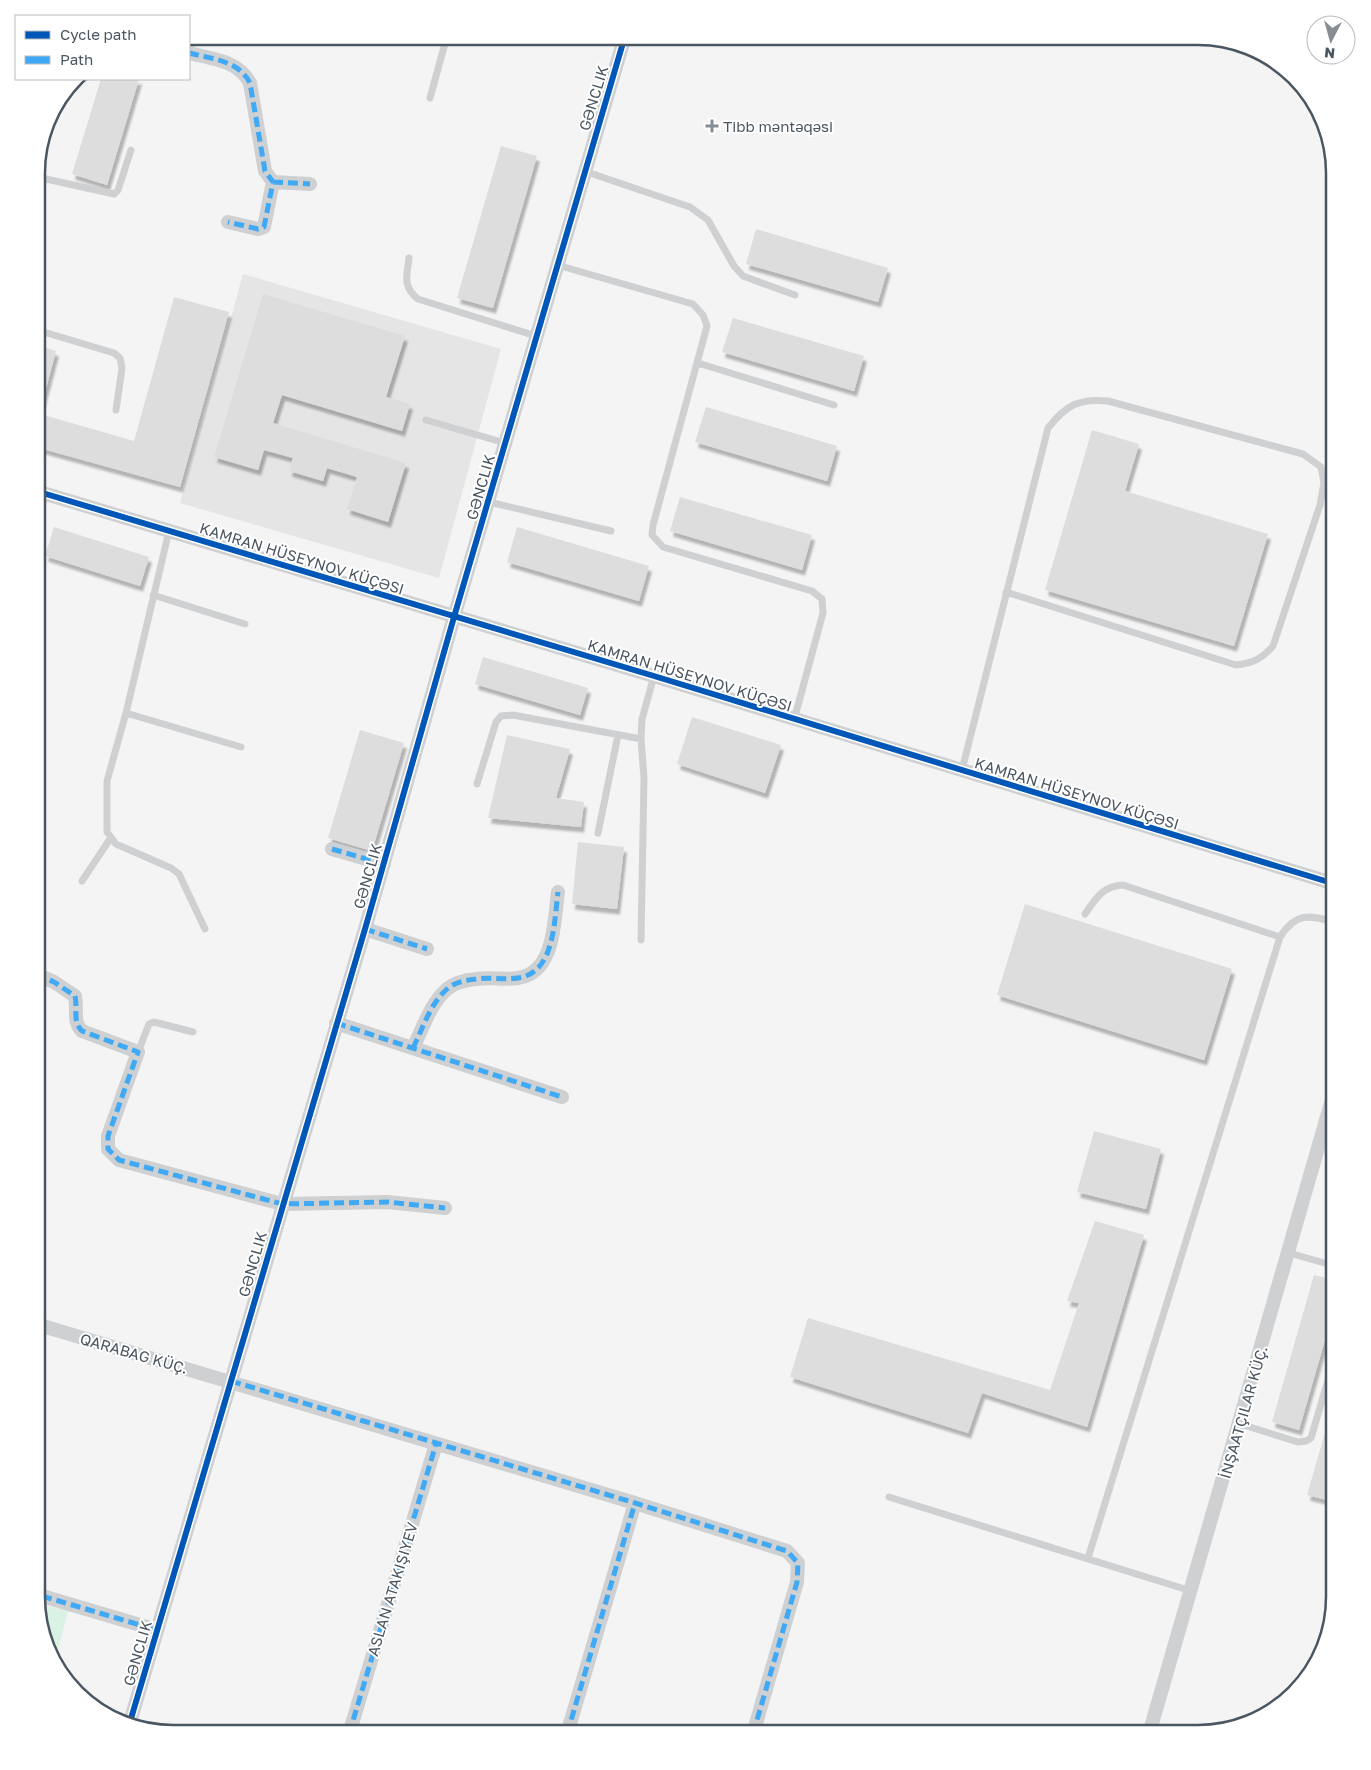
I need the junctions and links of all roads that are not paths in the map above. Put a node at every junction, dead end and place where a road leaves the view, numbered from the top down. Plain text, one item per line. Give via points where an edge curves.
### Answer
1 (445, 45) edge
2 (622, 45) edge
3 (190, 53) edge
4 (430, 98) dead end
5 (131, 150) dead end
6 (584, 171) junction
7 (45, 179) edge
8 (273, 182) junction
9 (310, 184) dead end
10 (228, 222) dead end
11 (409, 258) dead end
12 (557, 265) junction
13 (795, 295) dead end
14 (45, 333) edge
15 (536, 336) junction
16 (698, 363) junction
17 (834, 404) dead end
18 (116, 410) dead end
19 (426, 420) dead end
20 (505, 444) junction
21 (45, 494) edge
22 (489, 502) junction
23 (169, 531) junction
24 (611, 531) dead end
25 (1006, 592) junction
26 (153, 595) junction
27 (454, 617) junction
28 (246, 624) dead end
29 (654, 676) junction
30 (126, 712) junction
31 (794, 720) junction
32 (618, 735) junction
33 (641, 739) junction
34 (241, 747) dead end
35 (962, 771) junction
36 (477, 784) dead end
37 (598, 833) dead end
38 (110, 839) junction
39 (332, 849) dead end
40 (384, 864) junction
41 (82, 881) dead end
42 (1326, 881) edge
43 (558, 892) dead end
44 (1085, 914) dead end
45 (1326, 920) edge
46 (205, 928) dead end
47 (366, 929) junction
48 (1280, 937) junction
49 (642, 940) dead end
50 (427, 949) dead end
51 (45, 978) edge
52 (336, 1023) junction
53 (193, 1032) dead end
54 (414, 1048) junction
55 (138, 1052) junction
56 (562, 1097) dead end
57 (1326, 1121) edge
58 (282, 1204) junction
59 (445, 1208) dead end
60 (1289, 1253) junction
61 (1326, 1263) edge
62 (45, 1329) edge
63 (231, 1381) junction
64 (1326, 1387) edge
65 (1240, 1424) junction
66 (436, 1444) junction
67 (889, 1497) dead end
68 (635, 1503) junction
69 (1088, 1558) junction
70 (1191, 1591) junction
71 (45, 1597) edge
72 (157, 1630) junction
73 (131, 1718) edge
74 (352, 1725) edge
75 (570, 1725) edge
76 (756, 1725) edge
77 (1152, 1725) edge

1 - 4 lane
2 - 6 street, GƏNCLIK
3 - 8 street via 235,65 244,72 250,82 265,171
5 - 7 lane via 114,194
6 - 12 street, GƏNCLIK
6 - 13 lane via 690,207 708,220 743,276
8 - 9 street
8 - 10 street via 264,227 258,229
11 - 15 lane via 406,284 409,292 418,299
12 - 15 street, GƏNCLIK
12 - 16 lane via 692,304 703,315 707,326
14 - 18 lane via 114,353 120,358 122,368
15 - 20 street, GƏNCLIK
16 - 17 lane
16 - 31 lane via 652,535 663,547 812,591 822,599 823,612
19 - 20 lane
20 - 22 street, GƏNCLIK
21 - 23 street, KAMRAN HÜSEYNOV KÜÇƏSI
22 - 24 lane
22 - 27 street, GƏNCLIK
23 - 26 lane
23 - 27 street, KAMRAN HÜSEYNOV KÜÇƏSI
25 - 25 lane via 1048,428 1062,410 1092,400 1108,402 1303,454 1321,467 1324,483 1320,505 1273,646 1250,664 1236,665
25 - 35 lane
26 - 28 lane
26 - 30 lane
27 - 29 street, KAMRAN HÜSEYNOV KÜÇƏSI
27 - 40 street, GƏNCLIK
29 - 31 street, KAMRAN HÜSEYNOV KÜÇƏSI
29 - 33 lane via 642,719
30 - 34 lane
30 - 38 lane via 107,786 106,832
31 - 35 street, KAMRAN HÜSEYNOV KÜÇƏSI
32 - 33 lane
32 - 36 lane via 513,715 501,716 496,722
32 - 37 lane
33 - 49 lane via 644,778
35 - 42 street, KAMRAN HÜSEYNOV KÜÇƏSI
38 - 41 lane
38 - 46 lane via 179,874
39 - 40 street
40 - 47 street, GƏNCLIK
43 - 54 street via 552,933 540,967 530,975 517,978 484,978 448,987 434,1004
44 - 48 lane via 1099,894 1112,885 1123,885
45 - 48 lane via 1312,916 1301,918 1288,924
47 - 50 street
47 - 52 street, GƏNCLIK
48 - 69 lane
51 - 55 street via 75,996 75,1018 82,1031
52 - 54 street
52 - 58 street, GƏNCLIK
53 - 55 lane via 154,1022 149,1024
54 - 56 street
55 - 58 street via 108,1136 108,1149 112,1155 119,1160
57 - 60 street
58 - 59 street via 388,1202
58 - 63 street, GƏNCLIK
60 - 61 lane
60 - 65 street
62 - 63 street, QARABAĞ KÜÇ.
63 - 66 street, QARABAĞ KÜÇ.
63 - 72 street, GƏNCLIK
64 - 65 lane via 1311,1438 1306,1441 1298,1442
65 - 70 street
66 - 68 street, QARABAĞ KÜÇ.
66 - 74 street, ASLAN ATAKIŞIYEV
67 - 69 lane
68 - 75 street
68 - 76 street, QARABAĞ KÜÇ. via 787,1551 798,1563 797,1582
69 - 70 lane
70 - 77 street
71 - 72 street
72 - 73 street, GƏNCLIK

